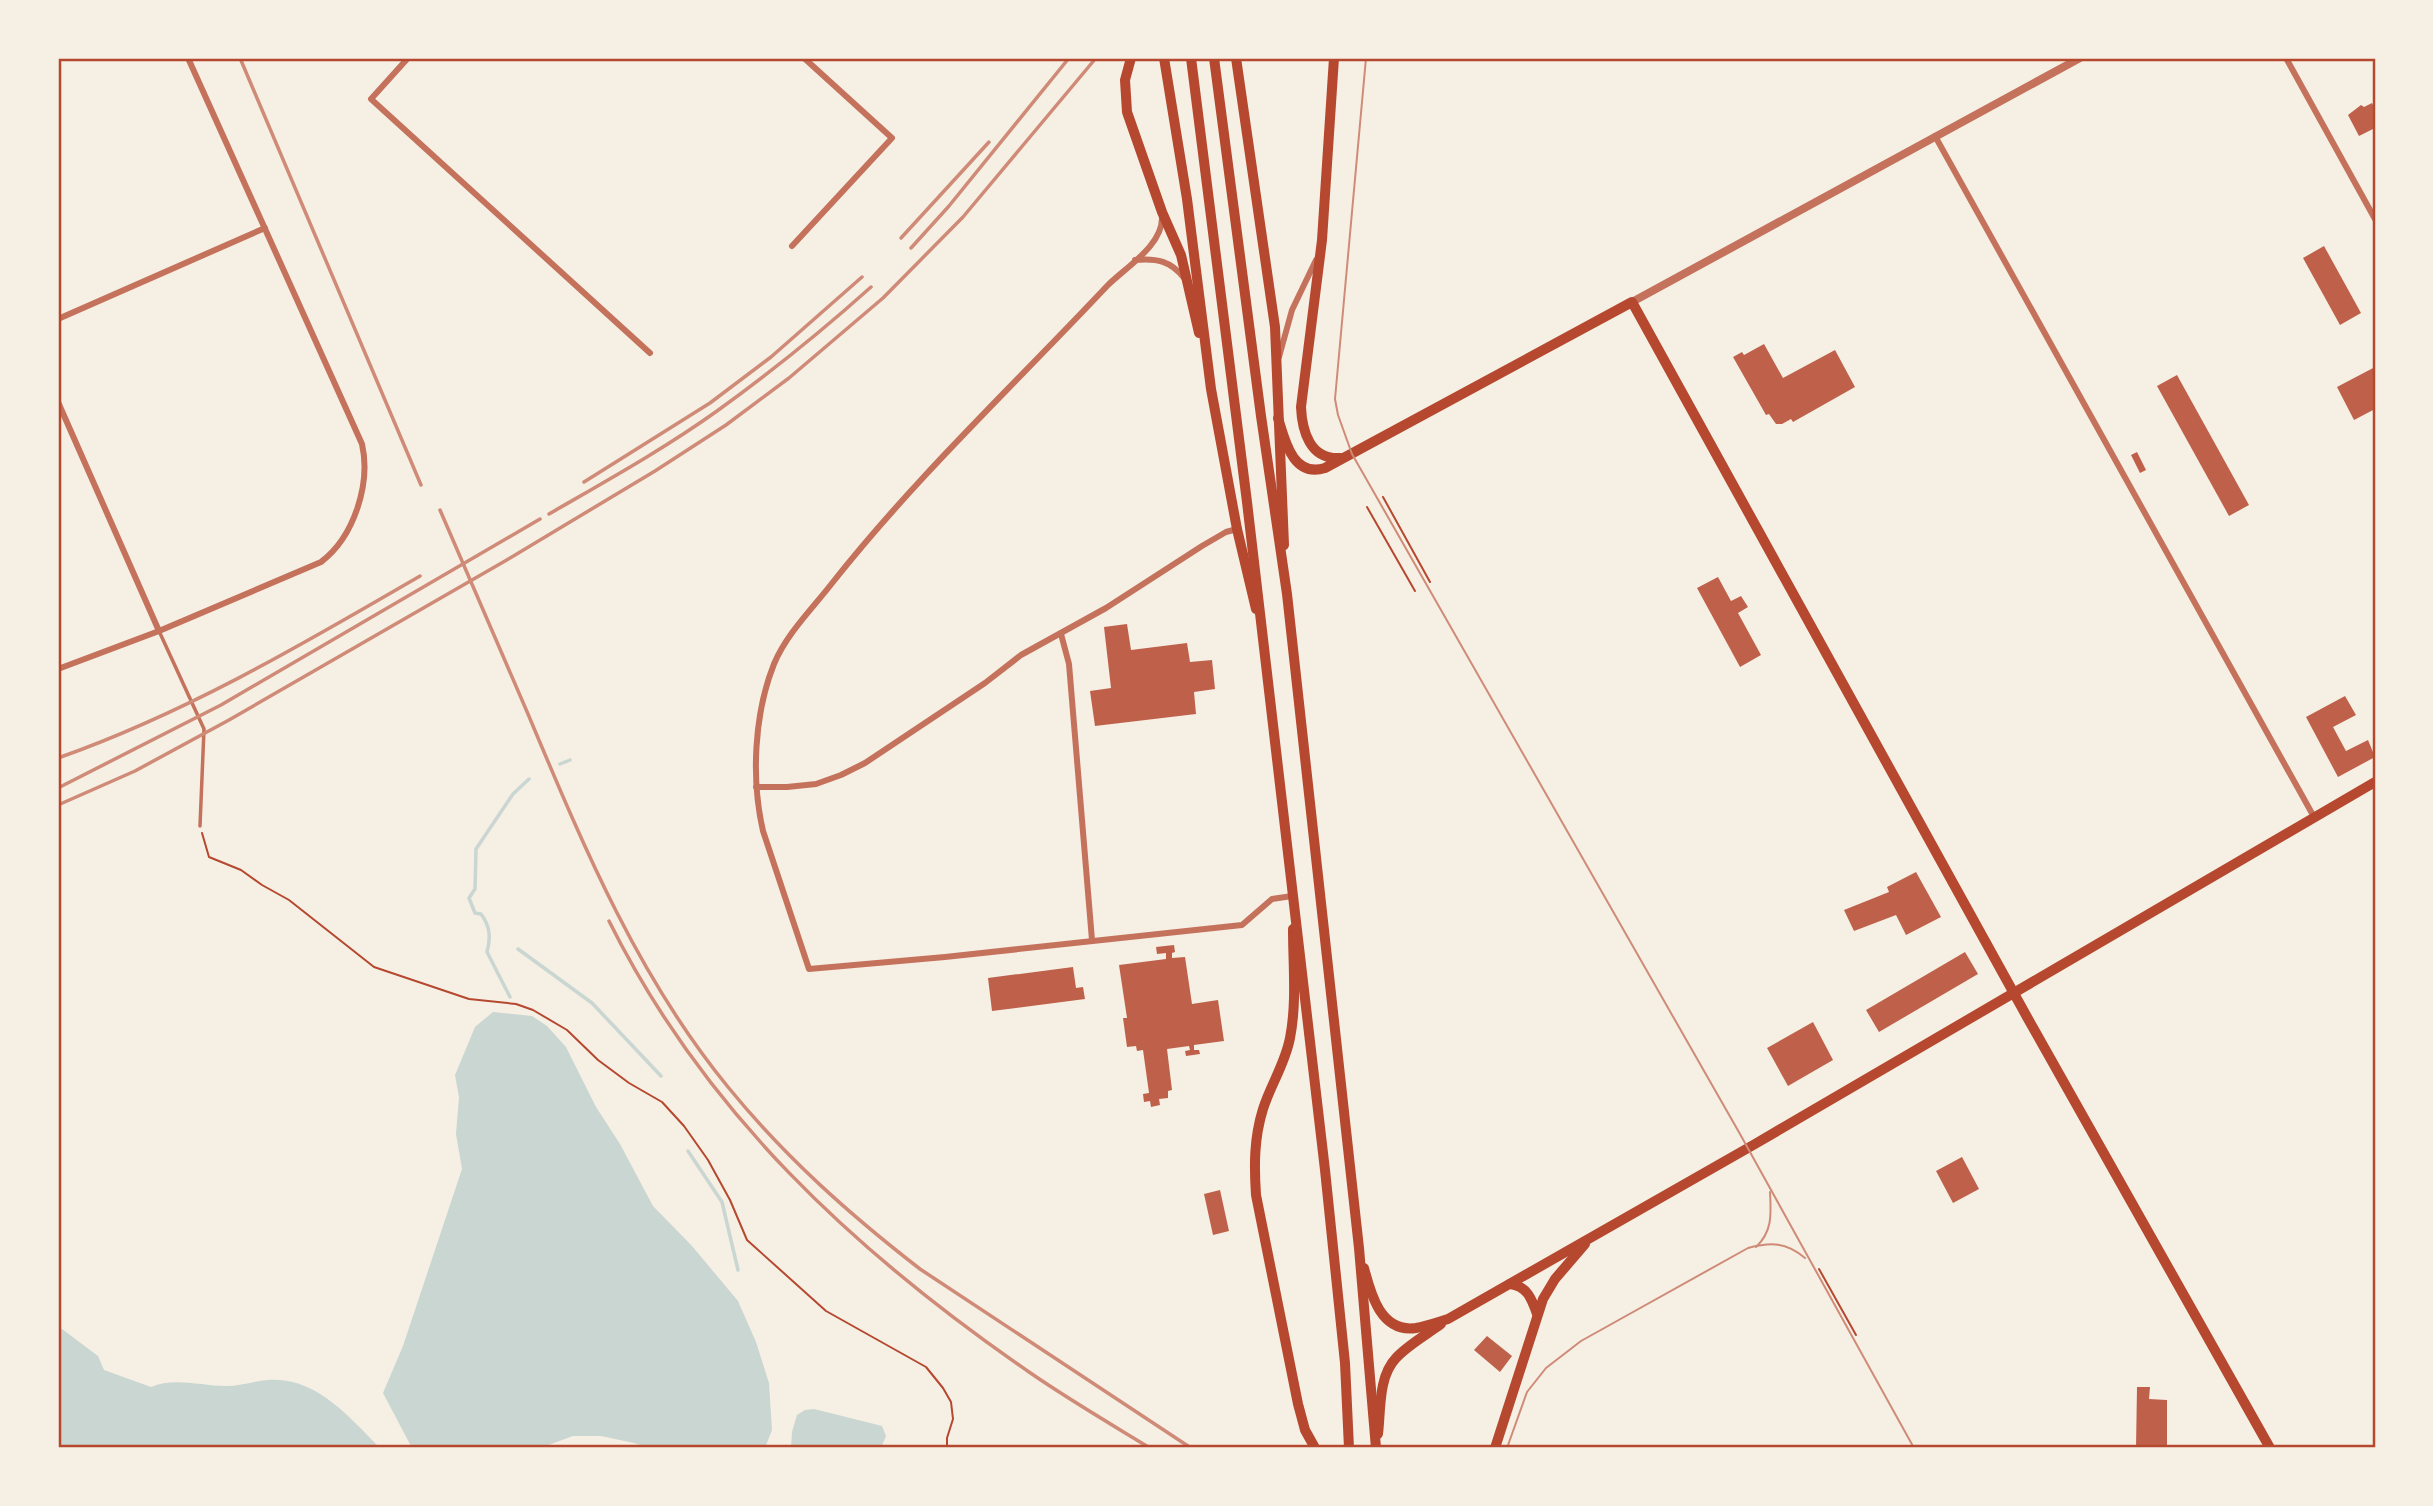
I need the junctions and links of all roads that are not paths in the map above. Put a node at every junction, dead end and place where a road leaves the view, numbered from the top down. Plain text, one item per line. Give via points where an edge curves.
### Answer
1 (188, 58) edge
2 (408, 58) edge
3 (804, 58) edge
4 (1131, 58) edge
5 (1164, 58) edge
6 (1191, 58) edge
7 (1214, 58) edge
8 (1236, 58) edge
9 (1335, 58) edge
10 (2080, 58) edge
11 (2286, 58) edge
12 (1935, 136) junction
13 (1162, 212) junction
14 (2375, 219) edge
15 (265, 228) junction
16 (1322, 240) junction
17 (792, 246) dead end
18 (1133, 260) junction
19 (1188, 282) junction
20 (1632, 302) junction
21 (58, 319) edge
22 (650, 353) dead end
23 (1276, 369) junction
24 (1211, 388) junction
25 (58, 402) edge
26 (1278, 418) junction
27 (1345, 458) junction
28 (1237, 529) junction
29 (1285, 577) junction
30 (159, 631) junction
31 (1061, 634) junction
32 (1262, 635) junction
33 (58, 669) edge
34 (2375, 782) edge
35 (756, 787) junction
36 (2314, 817) junction
37 (200, 826) road end
38 (1292, 900) junction
39 (1092, 940) junction
40 (2014, 993) junction
41 (1590, 1238) junction
42 (1359, 1248) junction
43 (1510, 1284) junction
44 (1537, 1314) junction
45 (1448, 1319) junction
46 (1315, 1448) edge
47 (1349, 1448) edge
48 (1376, 1448) edge
49 (1495, 1448) edge
50 (2270, 1448) edge

1 - 15 street
2 - 22 street via 372,99
3 - 17 street via 892,138
4 - 13 main road via 1124,100
5 - 24 main road
6 - 32 main road
7 - 29 main road
8 - 23 main road via 1275,327
9 - 16 main road
10 - 12 street
11 - 14 street
12 - 20 street
12 - 36 street
13 - 18 street via 1159,236
13 - 19 main road
15 - 21 street
15 - 30 street via 362,444 366,461 363,490 344,537 329,555
16 - 23 street via 1292,310
16 - 27 main road via 1302,426 1315,450
18 - 19 street via 1167,262
18 - 35 street via 985,410 858,551 792,633 768,681 760,720
19 - 24 main road
20 - 27 main road
20 - 40 main road
23 - 26 main road
24 - 28 main road
25 - 30 street
26 - 27 main road via 1293,457 1307,470 1316,471
26 - 29 main road
28 - 31 street
28 - 32 main road
29 - 42 main road
30 - 33 street
30 - 37 lane via 204,729
31 - 35 street via 1021,655 865,763 816,784
31 - 39 street via 1069,664
32 - 38 main road
34 - 36 main road
35 - 39 street via 763,831 809,969
36 - 40 main road
38 - 39 street via 1272,899 1242,925
38 - 46 main road via 1290,1039 1264,1106 1254,1160 1256,1195 1298,1404
38 - 47 main road via 1325,1170
40 - 41 main road
40 - 50 main road
41 - 43 main road
41 - 44 main road via 1555,1279
42 - 45 main road via 1370,1291 1384,1318 1410,1328
42 - 48 main road
43 - 44 main road via 1527,1292
43 - 45 main road
44 - 49 main road
45 - 48 main road via 1390,1366 1384,1380

